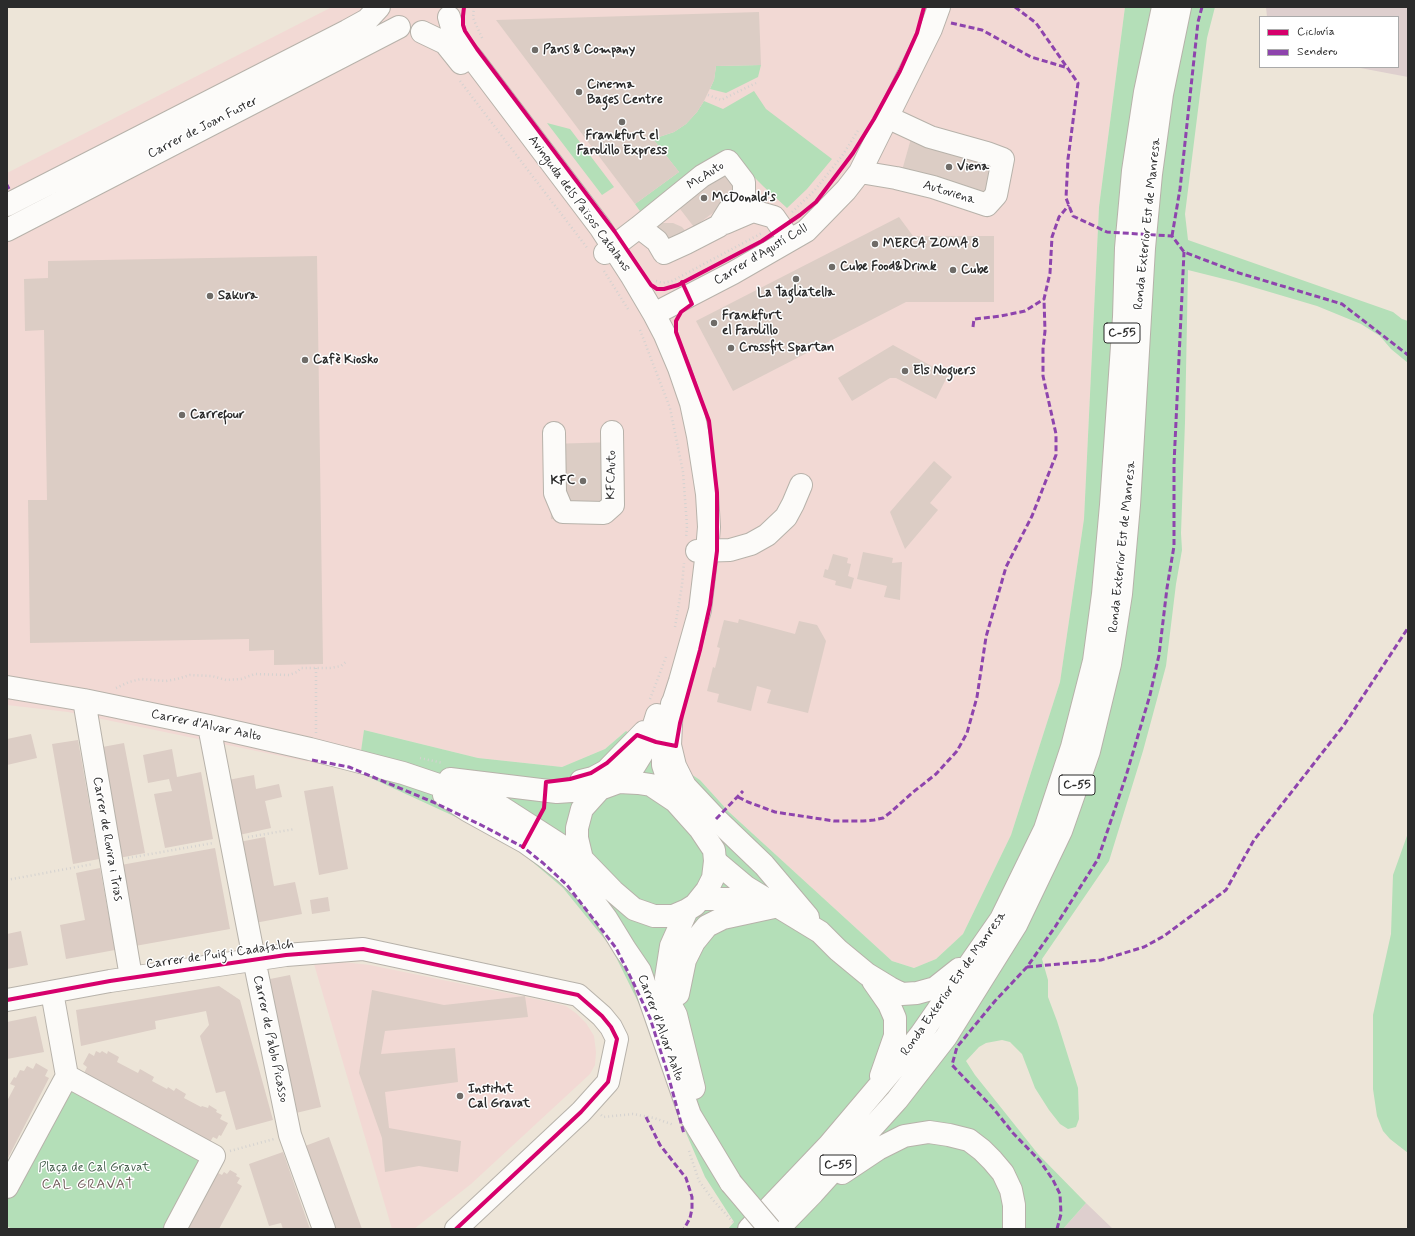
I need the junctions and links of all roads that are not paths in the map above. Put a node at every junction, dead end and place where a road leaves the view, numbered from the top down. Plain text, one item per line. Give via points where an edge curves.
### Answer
1 (379, 7) edge
2 (382, 7) edge
3 (939, 7) edge
4 (1162, 7) edge
5 (1180, 7) edge
6 (451, 12) edge
7 (399, 27) junction
8 (422, 32) junction
9 (887, 117) junction
10 (860, 172) junction
11 (7, 205) edge
12 (719, 226) junction
13 (639, 227) junction
14 (7, 230) edge
15 (784, 232) junction
16 (603, 256) junction
17 (646, 320) junction
18 (612, 432) dead end
19 (554, 433) dead end
20 (801, 485) dead end
21 (694, 551) junction
22 (7, 687) edge
23 (84, 700) junction
24 (659, 707) junction
25 (209, 726) junction
26 (410, 765) junction
27 (610, 785) junction
28 (534, 790) junction
29 (675, 801) junction
30 (582, 859) junction
31 (714, 861) junction
32 (613, 891) junction
33 (694, 905) junction
34 (779, 906) junction
35 (820, 932) junction
36 (980, 952) junction
37 (254, 959) junction
38 (640, 970) junction
39 (867, 974) junction
40 (131, 978) junction
41 (52, 992) junction
42 (7, 1000) edge
43 (676, 1015) junction
44 (67, 1076) junction
45 (875, 1091) junction
46 (713, 1152) junction
47 (7, 1187) edge
48 (813, 1193) junction
49 (743, 1227) edge
50 (175, 1229) edge
51 (324, 1229) edge
52 (456, 1229) edge
53 (770, 1229) edge
54 (778, 1229) edge
55 (1014, 1229) edge

1 - 11 main road, Carrer de Joan Fuster via 367,20 347,31
2 - 7 main road
3 - 9 main road, Carrer d'Agustí Coll via 931,29
4 - 36 main road, Ronda Exterior Est de Manresa / C-55 via 1145,92 1134,171 1126,248 1124,317 1103,594 1094,661 1072,748 1045,828 1001,919
5 - 48 main road, Ronda Exterior Est de Manresa / C-55 via 1162,94 1151,174 1121,594 1110,664 1089,751 1061,831 1016,925 946,1037 897,1100
6 - 8 main road via 437,27
6 - 16 main road, Avinguda dels Països Catalans via 456,38 600,227
7 - 8 main road, Avinguda dels Països Catalans
7 - 14 main road, Carrer de Joan Fuster
8 - 16 main road, Avinguda dels Països Catalans via 444,44 464,66 528,147
9 - 10 main road, Carrer d'Agustí Coll
9 - 10 main road, Autoviena via 930,137 1003,159 996,195 987,205 926,185
10 - 15 main road, Carrer d'Agustí Coll via 806,231
12 - 13 main road via 664,253 657,241
12 - 13 main road, McAuto via 729,210 744,197 744,182 728,161 702,176
12 - 15 main road via 753,211 774,217
13 - 16 main road, McAuto
15 - 17 main road, Carrer d'Agustí Coll via 733,273
16 - 17 main road, Avinguda dels Països Catalans
16 - 21 main road, Avinguda dels Països Catalans via 623,280 673,379 694,474 698,516
17 - 21 main road, Avinguda dels Països Catalans via 679,368 694,414 707,494 709,527
18 - 19 main road, KFCAuto via 613,505 604,513 563,512 555,493
20 - 21 main road via 786,517 767,535 751,544 730,550
21 - 24 main road, Avinguda dels Països Catalans via 700,610 680,681
22 - 23 main road, Carrer d'Alvar Aalto
23 - 25 main road, Carrer d'Alvar Aalto
23 - 40 main road, Carrer de Rovira i Trias
24 - 27 main road via 648,744 635,765
24 - 28 main road via 643,734 606,771 576,783
24 - 29 main road, Avinguda dels Països Catalans via 664,765
24 - 35 main road via 675,766 685,786 764,865
25 - 26 main road, Carrer d'Alvar Aalto via 310,749
25 - 37 main road, Carrer de Pablo Picasso
26 - 28 main road, Carrer d'Alvar Aalto
26 - 30 main road, Carrer d'Alvar Aalto via 498,805
26 - 38 main road, Carrer d'Alvar Aalto via 448,798 525,842 565,872 588,894
27 - 28 main road, Carrer d'Alvar Aalto via 557,792
27 - 29 main road via 651,785
27 - 30 main road via 582,809 576,828
29 - 31 main road via 700,829 714,850
30 - 32 main road
31 - 33 main road via 713,878 708,890
31 - 34 main road via 746,887
32 - 33 main road via 634,909 654,916 673,916
32 - 38 main road
33 - 34 main road via 730,899
33 - 43 main road, Carrer d'Alvar Aalto via 671,946 666,978 667,998
34 - 35 main road
34 - 43 main road via 723,918 707,926 694,942 685,960 679,983
35 - 39 main road
36 - 39 main road via 935,988 917,993 902,994
36 - 45 main road, Ronda Exterior Est de Manresa / C-55 via 921,1034
37 - 40 main road, Carrer de Puig i Cadafalch
37 - 51 main road, Carrer de Pablo Picasso via 290,1135
37 - 52 main road, Carrer de Puig i Cadafalch via 363,949 578,995 611,1027 617,1040 608,1082 555,1137
38 - 46 main road, Carrer d'Alvar Aalto via 690,1115
39 - 45 main road via 882,992 895,1018 895,1036
40 - 41 main road, Carrer de Puig i Cadafalch
41 - 42 main road, Carrer de Puig i Cadafalch
41 - 44 main road
43 - 46 main road, Carrer d'Alvar Aalto
44 - 47 main road
44 - 50 main road via 214,1156
45 - 49 main road, C-55 via 829,1145
46 - 53 main road, Carrer d'Alvar Aalto, bridge via 731,1183
48 - 54 main road, Ronda Exterior Est de Manresa / C-55
48 - 55 main road via 878,1149 904,1136 929,1132 949,1135 969,1140 1003,1173 1011,1190 1014,1205

